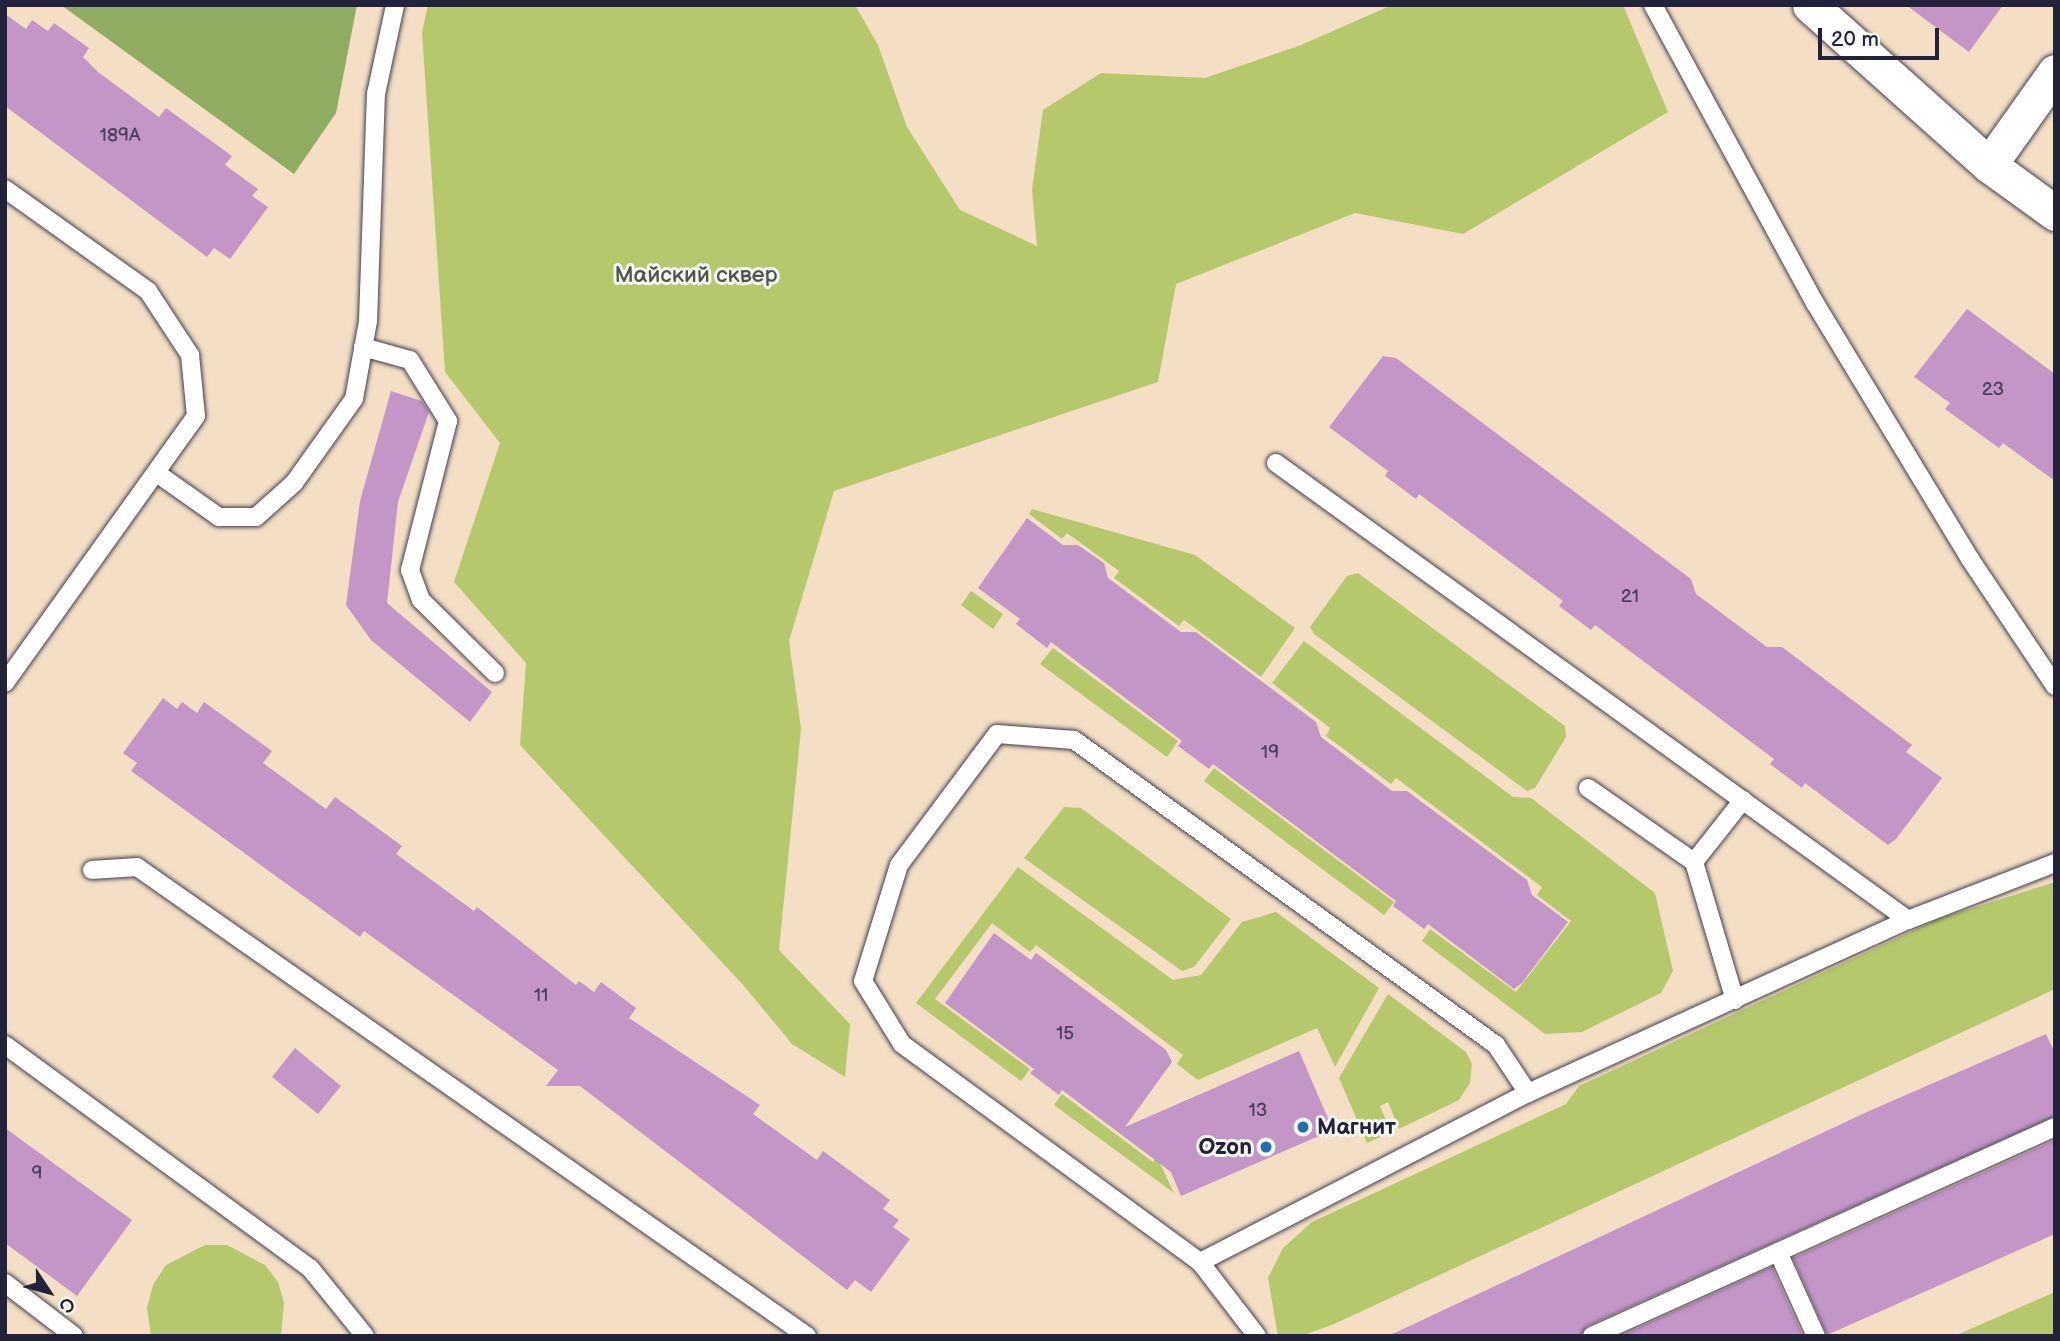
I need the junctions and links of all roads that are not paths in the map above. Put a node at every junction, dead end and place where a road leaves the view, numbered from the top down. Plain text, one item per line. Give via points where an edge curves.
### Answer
1 (395, 5) edge
2 (1653, 5) edge
3 (1810, 5) edge
4 (2055, 72) edge
5 (1989, 164) junction
6 (5, 190) edge
7 (2055, 213) edge
8 (363, 348) junction
9 (1276, 463) dead end
10 (158, 474) junction
11 (495, 673) dead end
12 (5, 682) edge
13 (2055, 686) edge
14 (1588, 788) dead end
15 (1743, 800) junction
16 (1694, 862) junction
17 (2055, 863) edge
18 (92, 870) dead end
19 (1908, 920) junction
20 (1735, 1000) junction
21 (5, 1045) edge
22 (1528, 1093) junction
23 (2055, 1128) edge
24 (1778, 1252) junction
25 (1200, 1262) junction
26 (5, 1283) edge
27 (360, 1334) edge
28 (74, 1336) edge
29 (807, 1336) edge
30 (1256, 1336) edge
31 (1592, 1336) edge
32 (1816, 1336) edge

1 - 8 lane via 376,94 368,321
2 - 13 lane via 1815,303 1970,559
3 - 5 street
4 - 5 street
5 - 7 street
6 - 10 lane via 148,291 190,355 196,416
8 - 10 lane via 354,399 294,483 256,517 219,517
8 - 11 lane via 410,360 448,421 410,570 421,600
9 - 15 lane
10 - 12 lane
14 - 16 lane
15 - 16 lane
15 - 19 lane
16 - 20 lane
17 - 19 lane
18 - 29 lane via 137,867
19 - 20 lane
20 - 22 lane
21 - 27 lane via 310,1268
22 - 25 lane
22 - 25 lane via 1496,1045 1074,740 997,734 899,866 863,981 902,1044
23 - 24 lane
24 - 31 lane
24 - 32 lane
25 - 30 lane
26 - 28 lane

